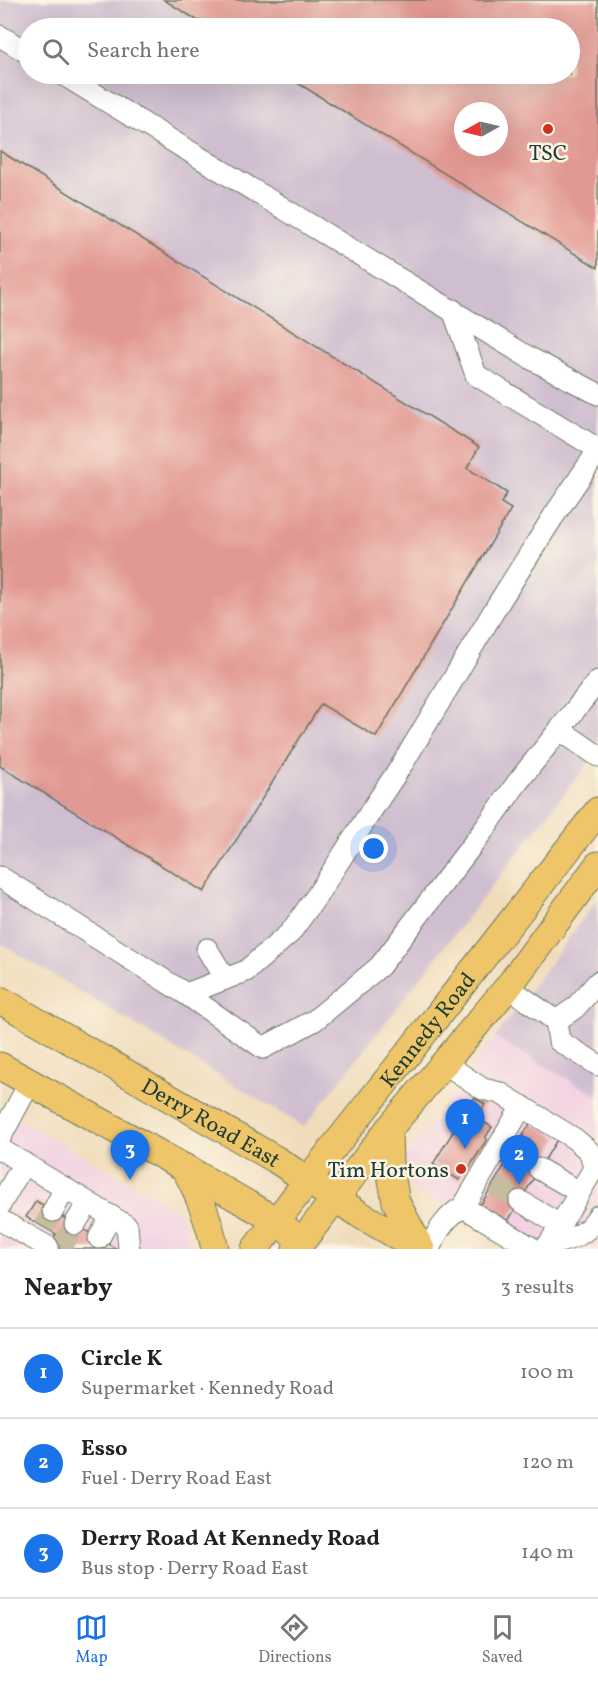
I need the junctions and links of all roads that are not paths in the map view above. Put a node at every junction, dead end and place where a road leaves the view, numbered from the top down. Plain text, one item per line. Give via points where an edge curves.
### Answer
1 (0, 36) edge
2 (18, 47) edge
3 (79, 84) edge
4 (453, 310) junction
5 (598, 394) edge
6 (598, 450) edge
7 (598, 681) edge
8 (560, 730) junction
9 (598, 756) edge
10 (598, 811) edge
11 (598, 866) edge
12 (0, 877) edge
13 (207, 949) dead end
14 (225, 980) junction
15 (598, 982) edge
16 (508, 987) junction
17 (186, 994) junction
18 (0, 1000) edge
19 (556, 1021) junction
20 (444, 1063) junction
21 (598, 1065) edge
22 (0, 1066) edge
23 (30, 1082) junction
24 (522, 1107) junction
25 (388, 1130) junction
26 (0, 1138) edge
27 (0, 1149) edge
28 (24, 1163) junction
29 (185, 1168) junction
30 (540, 1169) tunnel mouth
31 (307, 1181) junction
32 (588, 1185) edge
33 (65, 1188) junction
34 (336, 1199) junction
35 (520, 1201) tunnel mouth
36 (88, 1203) junction
37 (0, 1205) edge
38 (463, 1207) junction
39 (111, 1216) junction
40 (598, 1216) edge
41 (0, 1220) edge
42 (277, 1221) junction
43 (75, 1224) tunnel mouth
44 (560, 1226) junction
45 (99, 1238) dead end
46 (303, 1247) edge
47 (543, 1248) edge
48 (129, 1249) edge
49 (215, 1249) edge
50 (255, 1249) edge
51 (420, 1249) edge
52 (429, 1249) edge

1 - 2 lane
3 - 4 lane
4 - 5 lane via 528,357
4 - 6 lane via 476,375
6 - 14 lane via 514,577 403,763 316,897 290,933 246,971
7 - 8 lane
8 - 9 lane
8 - 17 lane via 380,966 315,1020 263,1048
10 - 31 main road, Kennedy Road
11 - 16 main road, Kennedy Road
12 - 17 lane
13 - 14 lane
14 - 17 lane
15 - 19 lane via 575,1008
16 - 19 lane
16 - 20 main road, Kennedy Road
18 - 31 main road, Derry Road East
19 - 21 lane via 559,1041
20 - 24 lane via 483,1089 500,1093
20 - 25 main road, Kennedy Road
22 - 23 main road
23 - 26 lane
23 - 29 main road
24 - 32 lane via 575,1138 590,1152 594,1168
24 - 38 lane via 506,1149 488,1179
25 - 34 main road, Kennedy Road
25 - 51 main road via 396,1202
27 - 28 lane
28 - 33 lane
28 - 37 lane
29 - 42 main road
29 - 49 main road via 205,1209
30 - 32 lane
31 - 34 main road, Derry Road East
31 - 42 main road, Kennedy Road
32 - 44 lane
33 - 36 lane
33 - 41 lane via 45,1231
34 - 46 main road, Kennedy Road
34 - 51 main road, Derry Road East
35 - 44 lane
36 - 39 lane
36 - 43 lane
38 - 47 lane
38 - 52 lane via 439,1229
39 - 45 lane
39 - 48 lane via 127,1226
40 - 47 lane via 577,1237
42 - 46 main road
42 - 50 main road, Kennedy Road
44 - 47 lane

